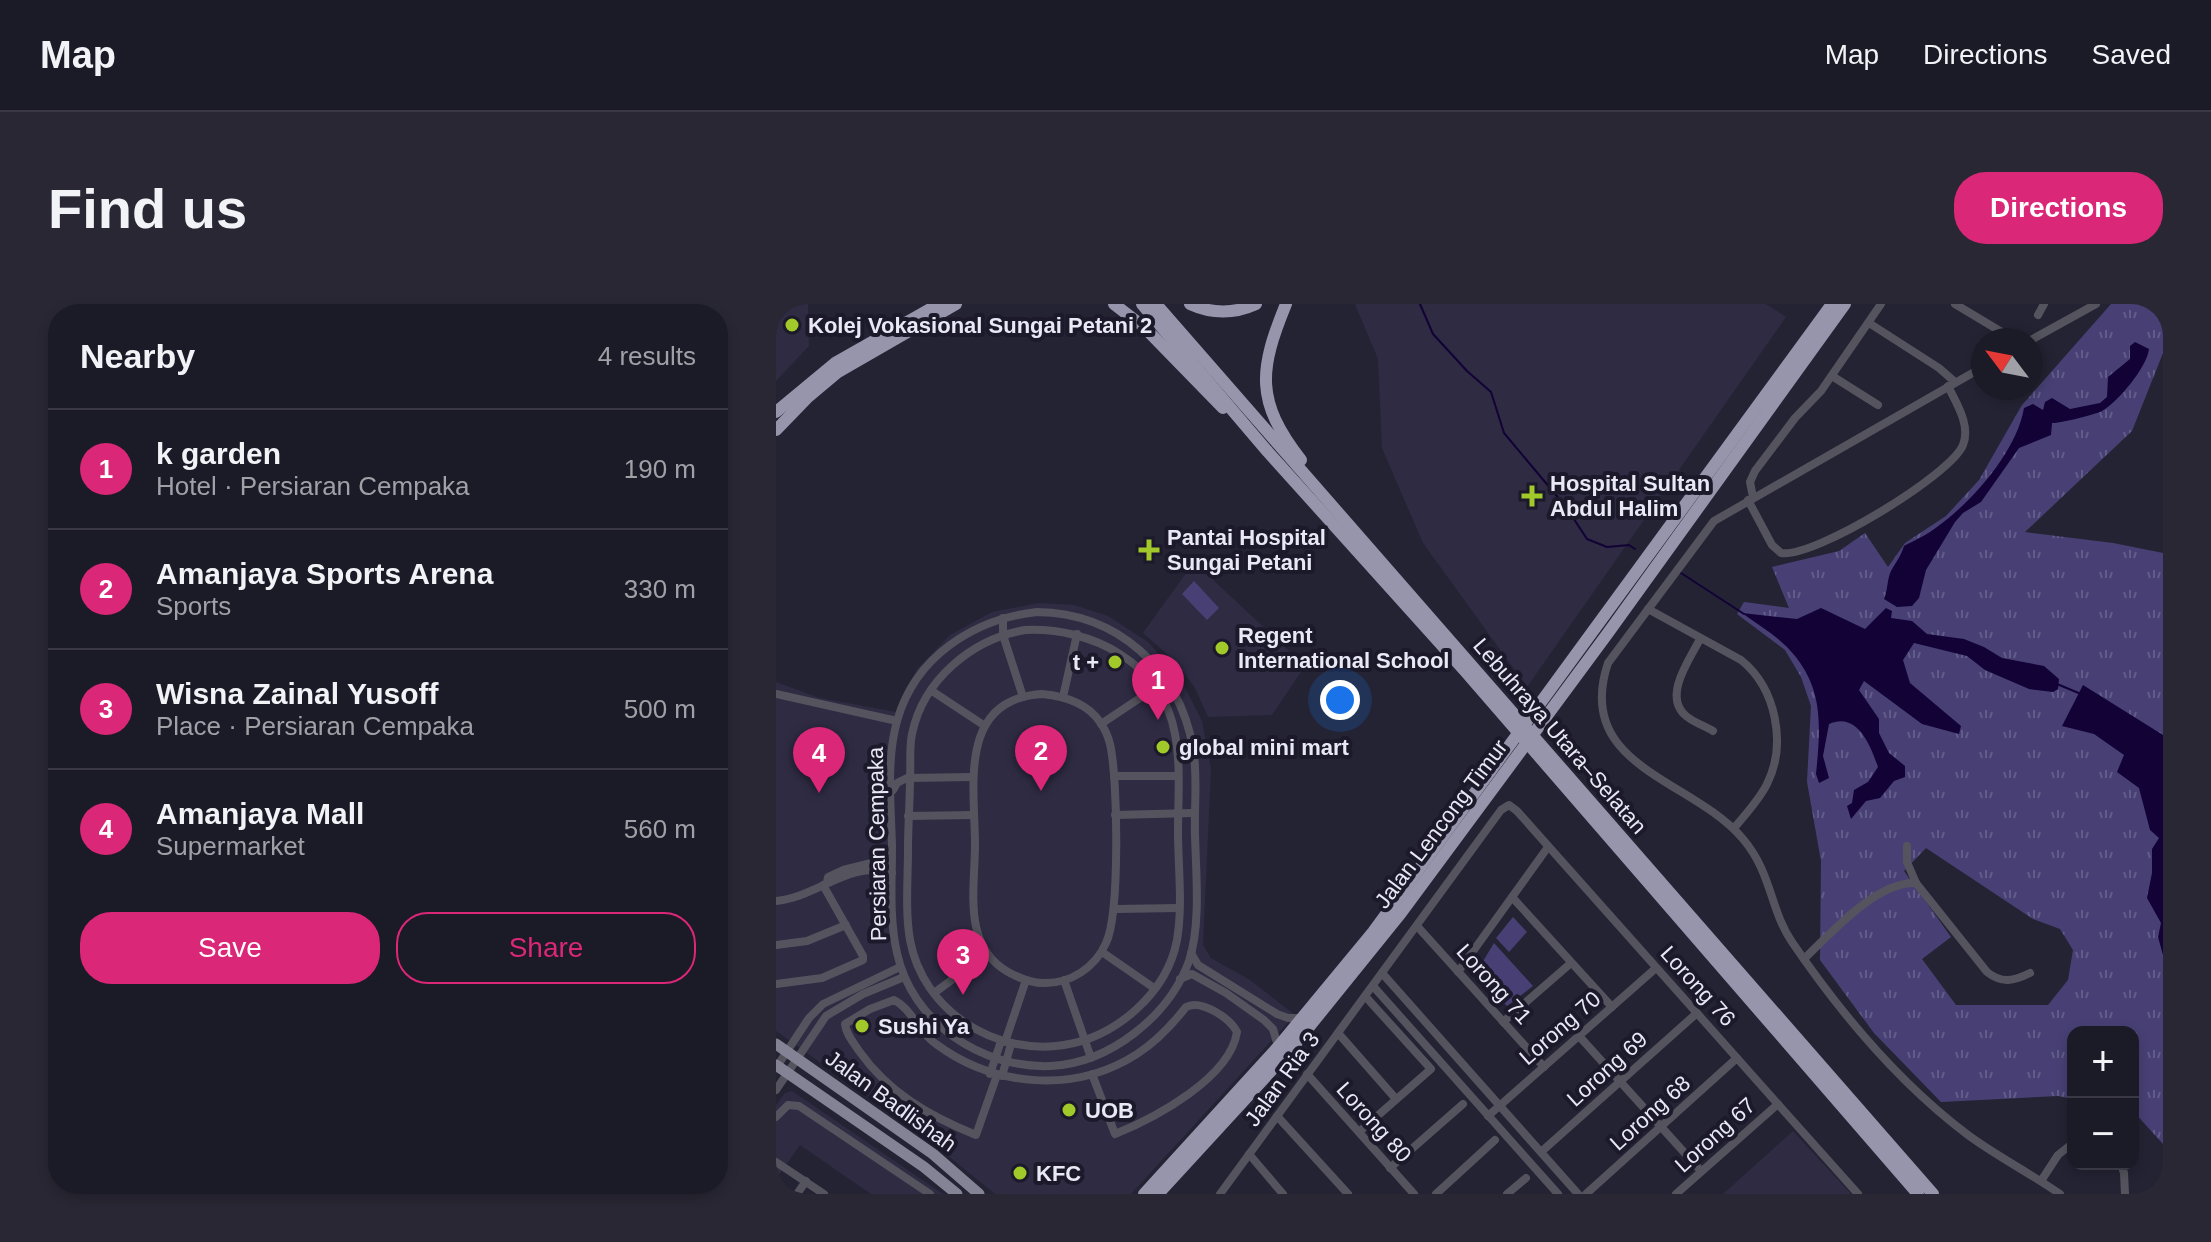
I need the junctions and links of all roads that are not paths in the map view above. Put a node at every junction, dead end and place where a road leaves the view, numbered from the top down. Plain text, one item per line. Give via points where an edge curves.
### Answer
1 (932, 304) edge
2 (939, 304) edge
3 (956, 304) edge
4 (965, 304) edge
5 (1114, 304) edge
6 (1142, 304) edge
7 (1156, 304) edge
8 (1190, 304) edge
9 (1256, 304) edge
10 (1286, 304) edge
11 (1832, 304) edge
12 (1845, 304) edge
13 (1881, 304) edge
14 (2044, 304) edge
15 (2096, 304) edge
16 (1962, 306) edge
17 (2038, 315) dead end
18 (930, 320) junction
19 (1869, 323) junction
20 (900, 324) junction
21 (1996, 328) edge
22 (2043, 333) edge
23 (1971, 373) edge
24 (1832, 376) junction
25 (1951, 384) junction
26 (1878, 405) dead end
27 (776, 412) edge
28 (776, 430) edge
29 (1268, 452) junction
30 (1751, 498) junction
31 (1345, 519) junction
32 (1648, 609) junction
33 (1003, 618) junction
34 (992, 621) junction
35 (1077, 634) junction
36 (1003, 635) junction
37 (1700, 639) junction
38 (1155, 688) junction
39 (932, 691) junction
40 (776, 694) edge
41 (1023, 697) junction
42 (1063, 697) junction
43 (897, 721) junction
44 (1516, 723) junction
45 (1101, 724) junction
46 (985, 726) junction
47 (1713, 731) dead end
48 (1548, 761) junction
49 (891, 767) junction
50 (1114, 776) junction
51 (1178, 776) junction
52 (973, 777) junction
53 (910, 778) junction
54 (891, 795) junction
55 (1509, 805) joint
56 (1178, 813) junction
57 (1194, 813) junction
58 (974, 815) junction
59 (1115, 815) junction
60 (908, 816) junction
61 (1734, 828) junction
62 (1907, 846) dead end
63 (1548, 847) junction
64 (892, 858) junction
65 (892, 873) junction
66 (838, 879) junction
67 (1916, 883) junction
68 (825, 884) junction
69 (1512, 897) junction
70 (776, 901) edge
71 (834, 904) junction
72 (1178, 908) junction
73 (1115, 909) junction
74 (846, 925) junction
75 (1417, 926) junction
76 (776, 945) edge
77 (1102, 952) junction
78 (1191, 953) junction
79 (987, 954) junction
80 (1804, 959) junction
81 (1571, 963) junction
82 (900, 967) junction
83 (1656, 968) junction
84 (1458, 972) junction
85 (1382, 973) junction
86 (2030, 973) dead end
87 (904, 977) junction
88 (1180, 979) junction
89 (1026, 980) junction
90 (1064, 980) junction
91 (776, 984) edge
92 (1373, 986) junction
93 (1154, 988) junction
94 (934, 993) junction
95 (1365, 996) junction
96 (1612, 1007) junction
97 (1697, 1013) junction
98 (1304, 1018) junction
99 (1503, 1022) junction
100 (1338, 1033) junction
101 (1579, 1036) junction
102 (1085, 1040) junction
103 (1006, 1042) junction
104 (776, 1044) edge
105 (1278, 1047) junction
106 (792, 1055) junction
107 (995, 1058) junction
108 (1089, 1058) junction
109 (1737, 1058) junction
110 (1006, 1061) junction
111 (1544, 1067) junction
112 (779, 1068) edge
113 (1093, 1073) junction
114 (1307, 1074) junction
115 (996, 1075) junction
116 (1621, 1081) junction
117 (776, 1090) edge
118 (1396, 1099) junction
119 (1463, 1104) dead end
120 (1778, 1104) junction
121 (1500, 1106) junction
122 (1277, 1116) junction
123 (1488, 1116) junction
124 (776, 1117) edge
125 (1662, 1127) junction
126 (1359, 1132) junction
127 (1495, 1140) dead end
128 (2067, 1148) edge
129 (1541, 1152) junction
130 (1249, 1154) junction
131 (776, 1162) edge
132 (1390, 1168) junction
133 (2123, 1170) edge
134 (1701, 1171) junction
135 (1526, 1178) dead end
136 (806, 1181) junction
137 (2041, 1181) junction
138 (797, 1194) edge
139 (824, 1194) edge
140 (930, 1194) edge
141 (957, 1194) edge
142 (979, 1194) edge
143 (1144, 1194) edge
144 (1158, 1194) edge
145 (1220, 1194) edge
146 (1283, 1194) edge
147 (1348, 1194) edge
148 (1414, 1194) edge
149 (1436, 1194) edge
150 (1507, 1194) edge
151 (1558, 1194) edge
152 (1578, 1194) edge
153 (1586, 1194) edge
154 (1676, 1194) edge
155 (1858, 1194) edge
156 (1918, 1194) edge
157 (1933, 1194) edge
158 (2060, 1194) edge
159 (2125, 1194) edge

1 - 20 highway
2 - 20 highway
3 - 18 highway
4 - 18 highway
5 - 29 highway via 1145,328
6 - 29 highway, Lebuhraya Utara–Selatan
7 - 31 highway, Lebuhraya Utara–Selatan
8 - 9 highway via 1216,312
10 - 31 highway via 1267,356 1268,400 1293,450
11 - 98 highway, Jalan Lencong Timur via 1449,830
12 - 144 highway, Jalan Lencong Timur via 1401,913 1292,1048
13 - 19 street
14 - 17 street
15 - 22 street
16 - 21 street
18 - 28 highway via 838,372
19 - 24 street
19 - 25 street via 1939,368
20 - 27 highway via 835,363
23 - 25 street
24 - 26 street
24 - 30 street via 1755,471
25 - 30 street
25 - 30 street via 1964,426 1959,451 1906,496 1834,539 1781,553 1772,545
29 - 44 highway, Lebuhraya Utara–Selatan
30 - 32 street via 1714,521
31 - 44 highway, Lebuhraya Utara–Selatan
32 - 37 street
32 - 61 street via 1608,663 1605,723 1632,761
33 - 34 street, Persiaran Cempaka
33 - 36 street
33 - 57 street, Persiaran Cempaka via 1037,612 1077,615 1148,657 1185,715 1194,759
34 - 36 street
34 - 43 street, Persiaran Cempaka via 957,638 929,664
35 - 36 street via 1038,629
35 - 38 street via 1128,658
35 - 42 street
36 - 39 street via 972,649
36 - 41 street
37 - 47 street via 1676,696 1684,715
37 - 61 street via 1753,671 1768,697 1778,738 1768,783
38 - 45 street
38 - 51 street via 1175,731
39 - 46 street
39 - 53 street via 911,736
40 - 43 street
41 - 42 street
41 - 46 street
42 - 45 street via 1088,709
43 - 49 street, Persiaran Cempaka
44 - 48 highway, Lebuhraya Utara–Selatan
45 - 50 street
46 - 52 street
48 - 156 highway, Lebuhraya Utara–Selatan
48 - 157 highway, Lebuhraya Utara–Selatan
49 - 53 street
49 - 54 street, Persiaran Cempaka
50 - 51 street
50 - 59 street
51 - 56 street
52 - 53 street
52 - 58 street
53 - 54 street via 897,783
53 - 60 street
54 - 64 street, Persiaran Cempaka
55 - 63 street, Lorong 76
55 - 75 street, Jalan Ria 3
56 - 57 street
56 - 59 street
56 - 72 street
57 - 78 street, Persiaran Cempaka
58 - 60 street
58 - 79 street via 973,910
59 - 73 street
60 - 94 street via 910,938 920,971
61 - 80 street via 1768,877 1787,934
62 - 67 street
63 - 69 street
63 - 83 street, Lorong 76
64 - 65 street, Persiaran Cempaka
64 - 68 street via 843,870
65 - 66 street via 871,869
65 - 82 street, Persiaran Cempaka
66 - 68 street
66 - 71 street
67 - 80 street via 1878,895
67 - 86 street via 1994,978 2011,981
68 - 70 street
68 - 71 street
69 - 81 street
69 - 84 street
71 - 74 street
72 - 73 street
72 - 93 street via 1174,952
73 - 77 street
74 - 76 street via 807,941
74 - 91 street via 863,956 861,962 810,981
75 - 84 street, Lorong 71
75 - 85 street, Jalan Ria 3
77 - 90 street
77 - 93 street
78 - 88 street, Persiaran Cempaka
78 - 98 street via 1198,965 1277,1014
79 - 89 street
79 - 94 street
80 - 137 street via 1910,1086 1966,1133
81 - 96 street
81 - 99 street
82 - 87 street, Persiaran Cempaka
82 - 106 street via 823,1004 809,1018
83 - 96 street, Lorong 70
83 - 97 street, Lorong 76
84 - 99 street, Lorong 71
85 - 92 street, Jalan Ria 3
85 - 121 street
87 - 106 street via 826,1016
87 - 107 street, Persiaran Cempaka via 937,1022 959,1041
88 - 105 street via 1197,976 1226,993 1270,1025
88 - 108 street, Persiaran Cempaka via 1140,1028
89 - 90 street
89 - 103 street
90 - 102 street
92 - 95 street, Jalan Ria 3
92 - 123 street
93 - 102 street via 1126,1018
94 - 103 street via 960,1019
95 - 100 street, Jalan Ria 3
95 - 118 street via 1431,1069
96 - 101 street, Lorong 70
97 - 109 street, Lorong 76
97 - 116 street, Lorong 69
98 - 105 highway, Jalan Lencong Timur
99 - 111 street, Lorong 71
100 - 114 street, Jalan Ria 3
100 - 118 street
101 - 111 street, Lorong 70
101 - 116 street
102 - 103 street via 1037,1047
102 - 108 street
103 - 107 street
103 - 110 street
104 - 106 main road, Jalan Badlishah
105 - 143 highway, Jalan Lencong Timur
106 - 112 street
106 - 142 main road, Jalan Badlishah via 933,1154
107 - 110 street, Persiaran Cempaka
107 - 115 street
108 - 110 street, Persiaran Cempaka via 1051,1066
108 - 113 street
109 - 120 street, Lorong 76
109 - 125 street, Lorong 68
110 - 115 street
111 - 121 street, Lorong 70
112 - 117 street
112 - 141 main road, Jalan Badlishah
113 - 113 street via 1135,1055 1190,1005 1200,1004 1237,1032 1221,1062 1192,1092 1164,1112 1115,1134
113 - 115 street via 1056,1080
114 - 122 street, Jalan Ria 3
114 - 126 street, Lorong 80
115 - 115 street via 970,1066 932,1041 898,1002 870,1009 845,1024 861,1054 898,1093 976,1135
116 - 125 street
116 - 129 street, Lorong 69
118 - 126 street
119 - 132 street
120 - 134 street, Lorong 67
120 - 155 street, Lorong 76
121 - 123 street, Lorong 70
121 - 129 street
122 - 130 street, Jalan Ria 3
122 - 147 street
123 - 151 street
124 - 140 street via 788,1105 799,1106
125 - 134 street
125 - 153 street, Lorong 68
126 - 132 street, Lorong 80
127 - 149 street
128 - 137 street
129 - 152 street
130 - 145 street, Jalan Ria 3
130 - 146 street
131 - 136 street
132 - 148 street, Lorong 80
133 - 159 street
134 - 154 street, Lorong 67
135 - 150 street
136 - 138 street
136 - 139 street
137 - 158 street

